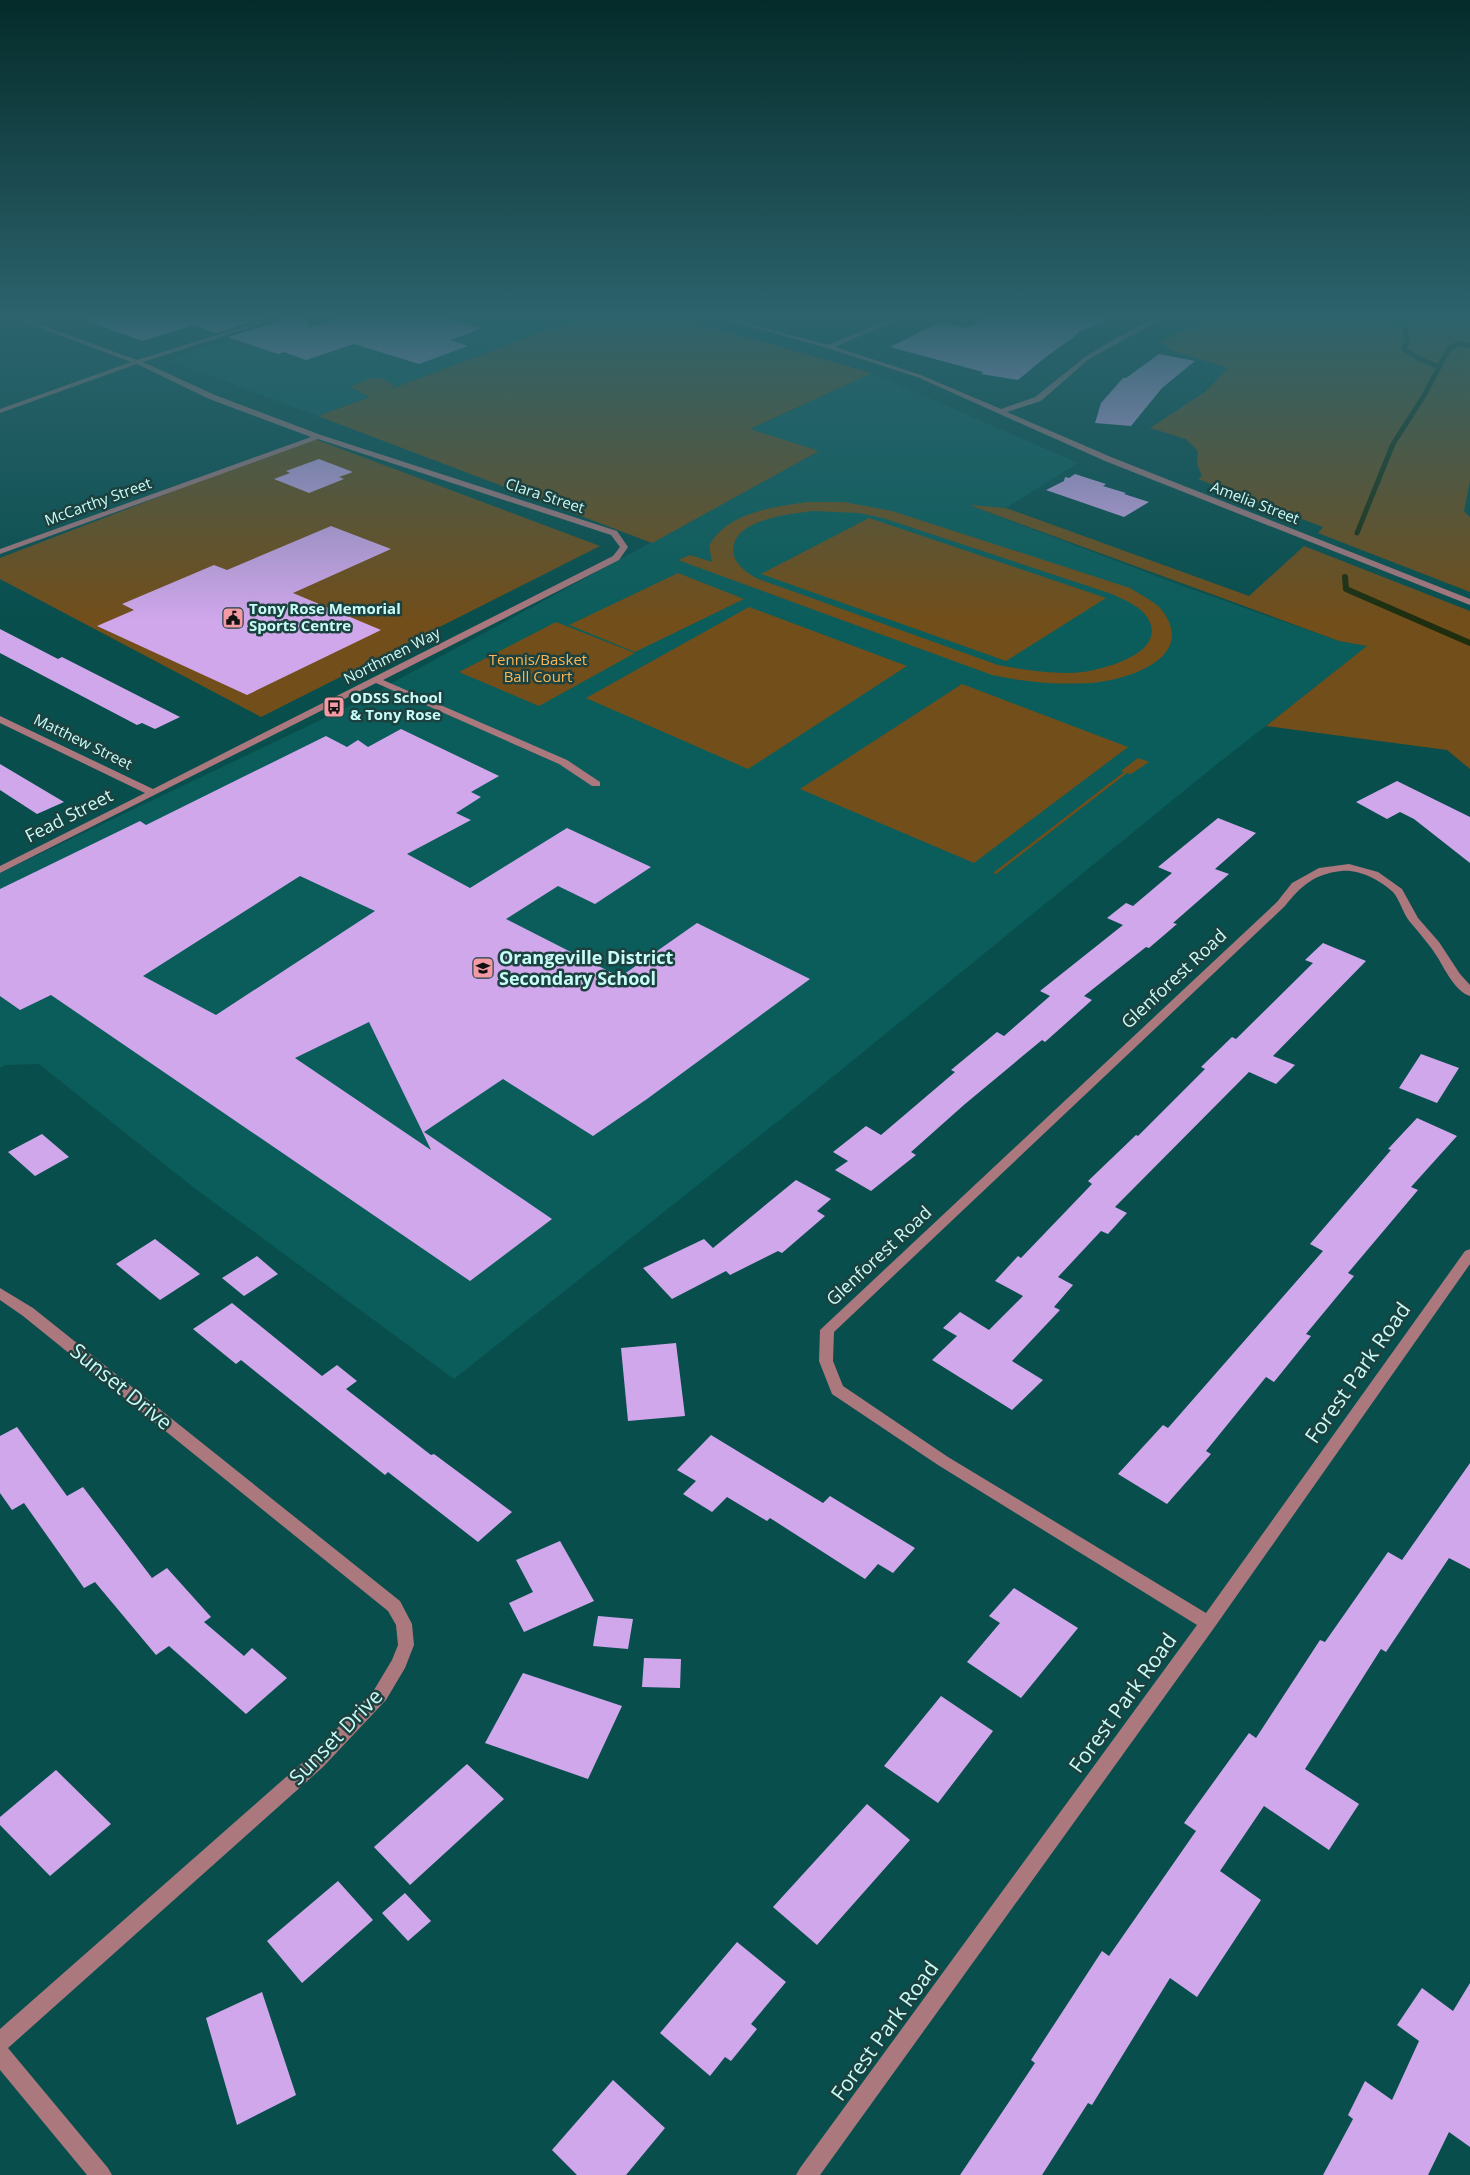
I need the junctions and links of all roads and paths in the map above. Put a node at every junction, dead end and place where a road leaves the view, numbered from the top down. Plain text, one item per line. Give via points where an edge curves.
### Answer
1 (272, 420) edge
2 (1019, 420) edge
3 (318, 437) junction
4 (0, 552) edge
5 (616, 558) joint
6 (1470, 602) edge
7 (376, 680) junction
8 (0, 719) edge
9 (596, 784) dead end
10 (154, 793) junction
11 (0, 870) edge
12 (1470, 992) edge
13 (1470, 1254) edge
14 (0, 1292) edge
15 (1208, 1623) junction
16 (0, 2042) edge
17 (0, 2054) edge
18 (101, 2175) edge
19 (807, 2175) edge

1 - 3 street, Clara Street
2 - 6 street, Amelia Street via 1158,479
3 - 4 street, McCarthy Street
3 - 5 street, Clara Street via 614,533 624,547
5 - 7 street, Northmen Way
7 - 9 street via 563,762
7 - 10 street, Northmen Way
8 - 10 street, Matthew Street
10 - 11 street, Fead Street
12 - 15 street, Glenforest Road via 1413,919 1398,891 1374,874 1349,867 1323,870 1296,885 1274,910 827,1330 824,1351 829,1374 837,1390 943,1462
13 - 15 street, Forest Park Road
14 - 16 street, Sunset Drive via 394,1606 404,1624 406,1645 400,1664 380,1695 316,1761
15 - 19 street, Forest Park Road
17 - 18 street

